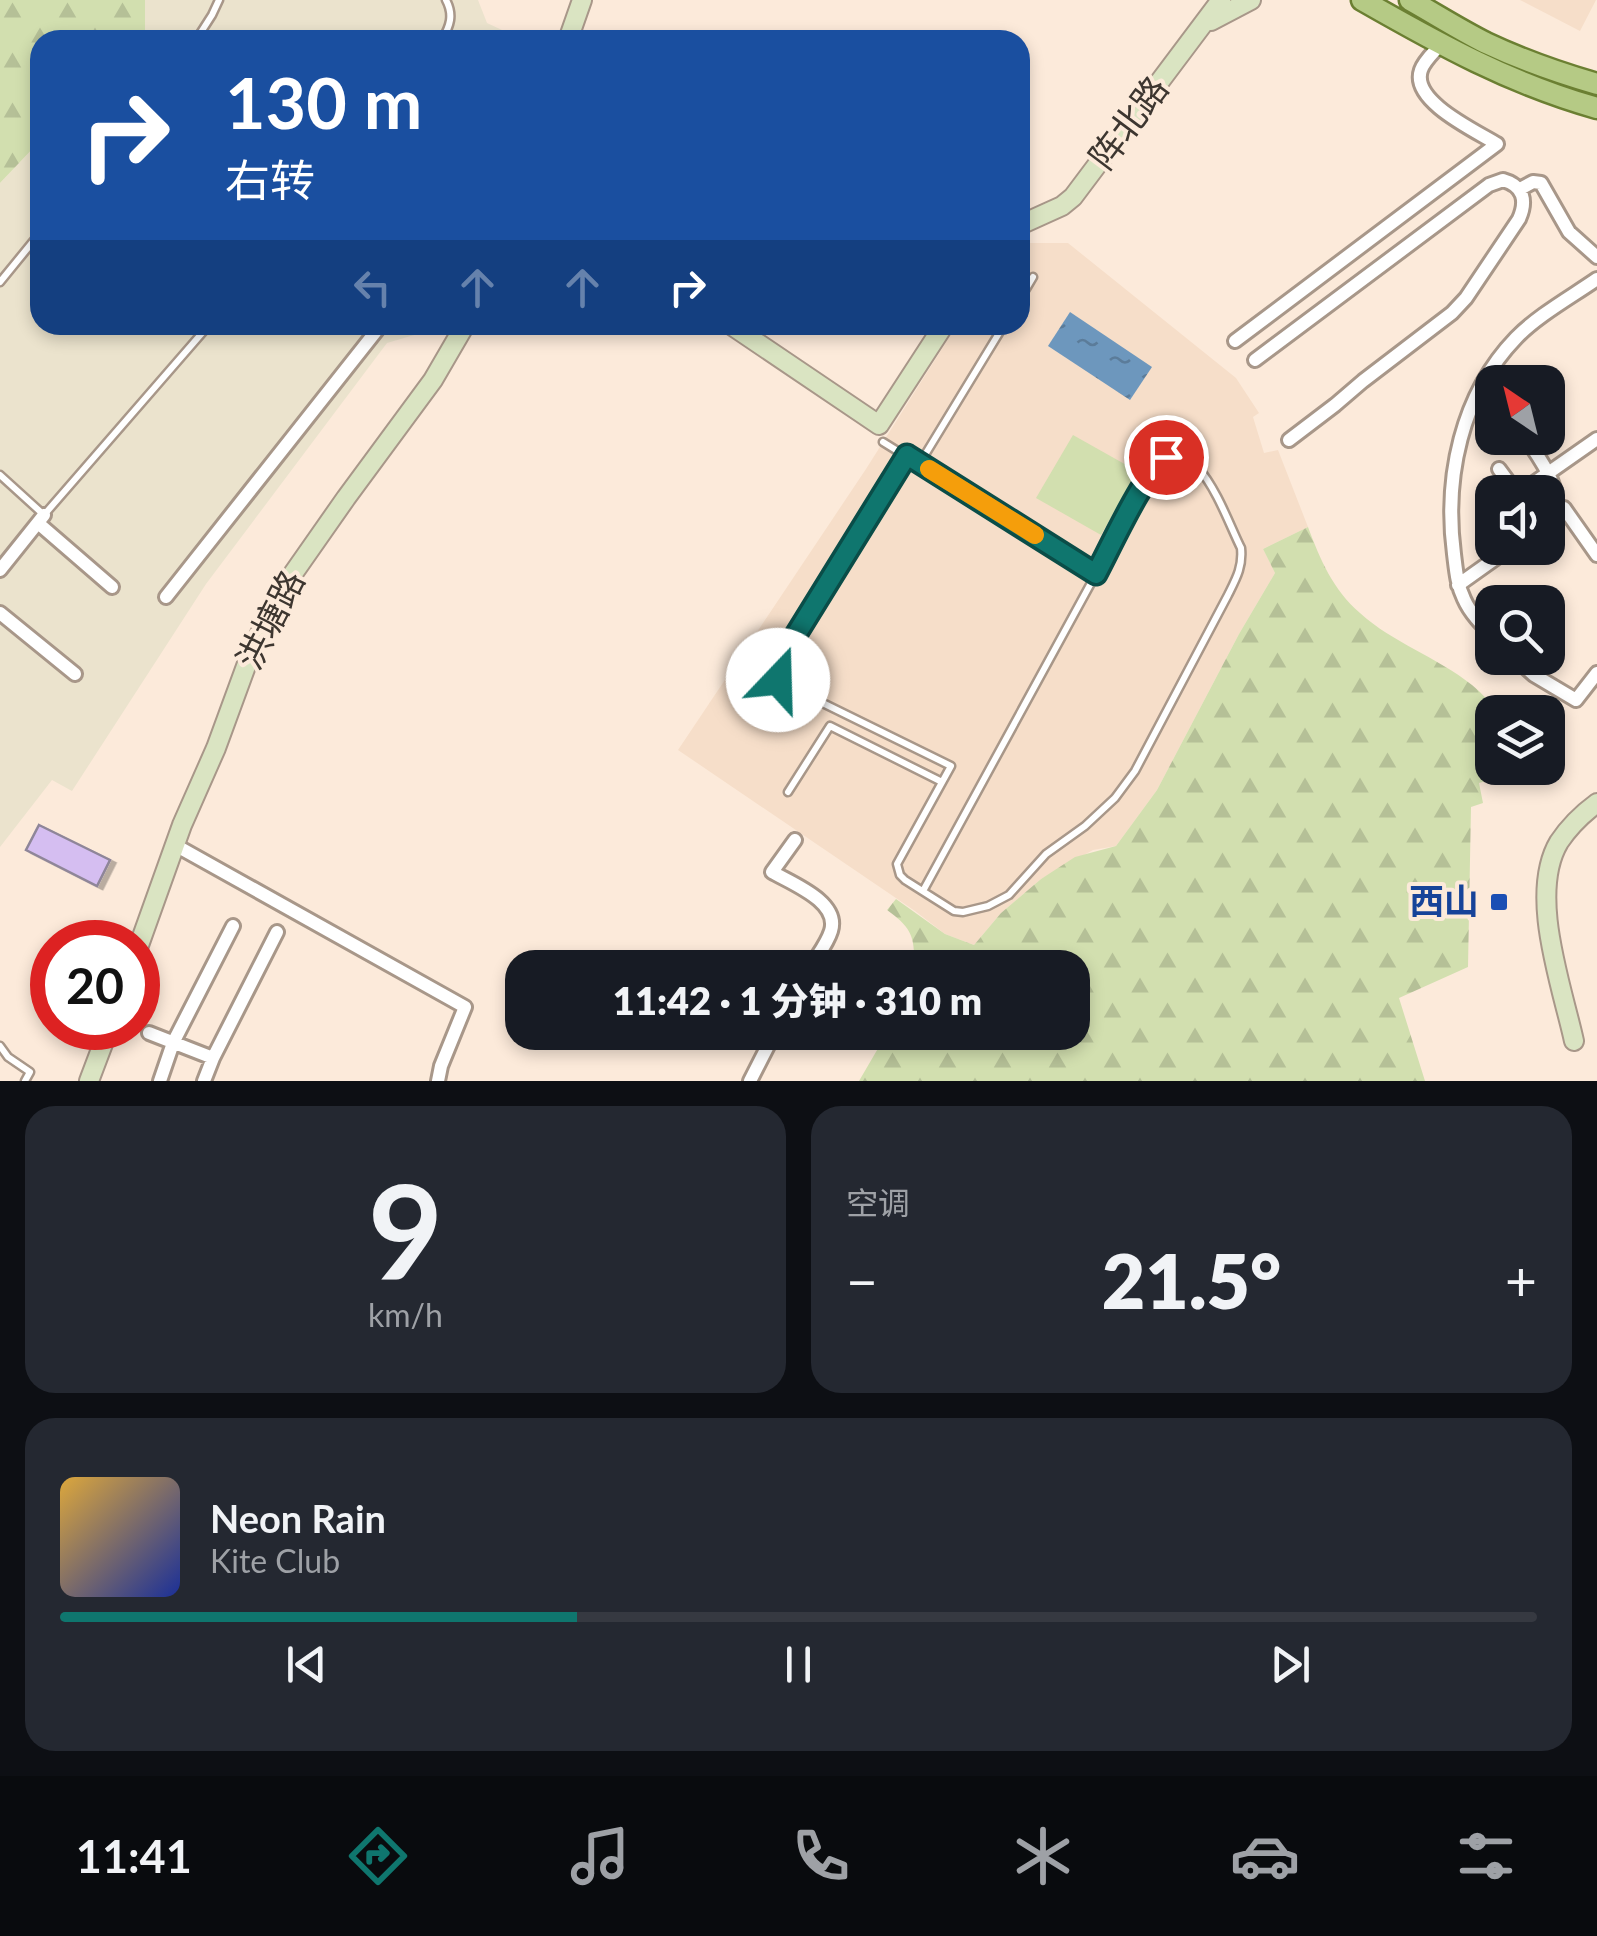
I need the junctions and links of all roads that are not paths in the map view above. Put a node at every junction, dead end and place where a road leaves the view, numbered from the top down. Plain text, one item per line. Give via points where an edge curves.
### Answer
1 (219, 0) edge
2 (446, 0) edge
3 (582, 0) edge
4 (1221, 0) edge
5 (1250, 0) edge
6 (1362, 0) edge
7 (1410, 0) edge
8 (202, 30) edge
9 (448, 30) edge
10 (572, 30) edge
11 (1198, 30) junction
12 (1440, 45) junction
13 (1597, 84) edge
14 (1597, 108) edge
15 (1520, 189) junction
16 (1030, 220) edge
17 (30, 245) edge
18 (1597, 258) edge
19 (1033, 278) dead end
20 (1597, 280) edge
21 (0, 282) edge
22 (1030, 283) edge
23 (200, 335) edge
24 (373, 335) edge
25 (459, 335) edge
26 (745, 335) edge
27 (938, 335) edge
28 (998, 335) edge
29 (1235, 342) dead end
30 (1255, 360) dead end
31 (1496, 365) edge
32 (1475, 400) edge
33 (1597, 438) edge
34 (1289, 440) dead end
35 (884, 442) dead end
36 (907, 455) junction
37 (1538, 455) edge
38 (920, 463) junction
39 (1499, 469) dead end
40 (1549, 472) junction
41 (0, 475) edge
42 (1504, 475) edge
43 (1544, 475) edge
44 (1550, 475) edge
45 (1565, 509) edge
46 (41, 519) junction
47 (1597, 555) edge
48 (1485, 565) edge
49 (0, 570) edge
50 (1096, 574) junction
51 (1458, 584) junction
52 (112, 587) dead end
53 (166, 596) dead end
54 (0, 613) edge
55 (1475, 616) edge
56 (1597, 673) edge
57 (75, 674) dead end
58 (1534, 675) edge
59 (890, 736) junction
60 (882, 752) junction
61 (942, 782) junction
62 (788, 792) dead end
63 (1597, 803) edge
64 (796, 840) dead end
65 (175, 845) junction
66 (923, 891) junction
67 (148, 920) edge
68 (232, 926) dead end
69 (277, 932) dead end
70 (820, 950) edge
71 (160, 1037) edge
72 (1574, 1041) dead end
73 (173, 1042) junction
74 (0, 1046) edge
75 (101, 1050) edge
76 (766, 1050) edge
77 (213, 1058) junction
78 (25, 1081) edge
79 (89, 1081) edge
80 (160, 1081) edge
81 (204, 1081) edge
82 (438, 1081) edge
83 (750, 1081) edge

1 - 8 lane
2 - 9 lane
3 - 10 street
4 - 11 street, 阵北路
5 - 11 street
6 - 12 main road
7 - 13 main road via 1485,42
11 - 16 street, 阵北路 via 1073,198
12 - 14 main road via 1512,80
12 - 29 street via 1421,70 1424,92 1497,144
15 - 18 street via 1541,183 1569,232
15 - 30 street via 1504,180 1489,185
15 - 34 street via 1519,219 1459,307
17 - 21 lane
19 - 22 lane
20 - 31 street via 1516,338
23 - 46 lane
24 - 53 street
25 - 65 street, 洪塘路 via 276,598
26 - 27 street via 879,426
28 - 38 lane
32 - 51 street via 1452,490
33 - 40 street
35 - 36 lane
36 - 38 lane
36 - 59 lane via 774,672 784,684
37 - 40 street
38 - 50 lane
39 - 42 street
40 - 43 street
40 - 44 street
41 - 46 lane
45 - 47 street
46 - 49 street
46 - 52 street
48 - 51 street
50 - 66 lane
50 - 66 lane via 1161,460 1182,457 1200,467 1242,564 1125,786 998,901 964,912
51 - 55 street
54 - 57 street
56 - 58 street via 1576,700
59 - 60 lane
59 - 61 lane via 951,766
60 - 61 lane
60 - 62 lane via 830,726
61 - 66 lane via 897,864 900,875
63 - 72 street via 1557,845 1545,905
64 - 70 street via 772,872 826,905 832,918
65 - 67 street, 洪塘路
65 - 82 street via 465,1007
68 - 73 street
69 - 77 street
71 - 73 street
73 - 77 street
73 - 80 street
74 - 78 lane via 30,1072
75 - 79 street
76 - 83 street
77 - 81 street

